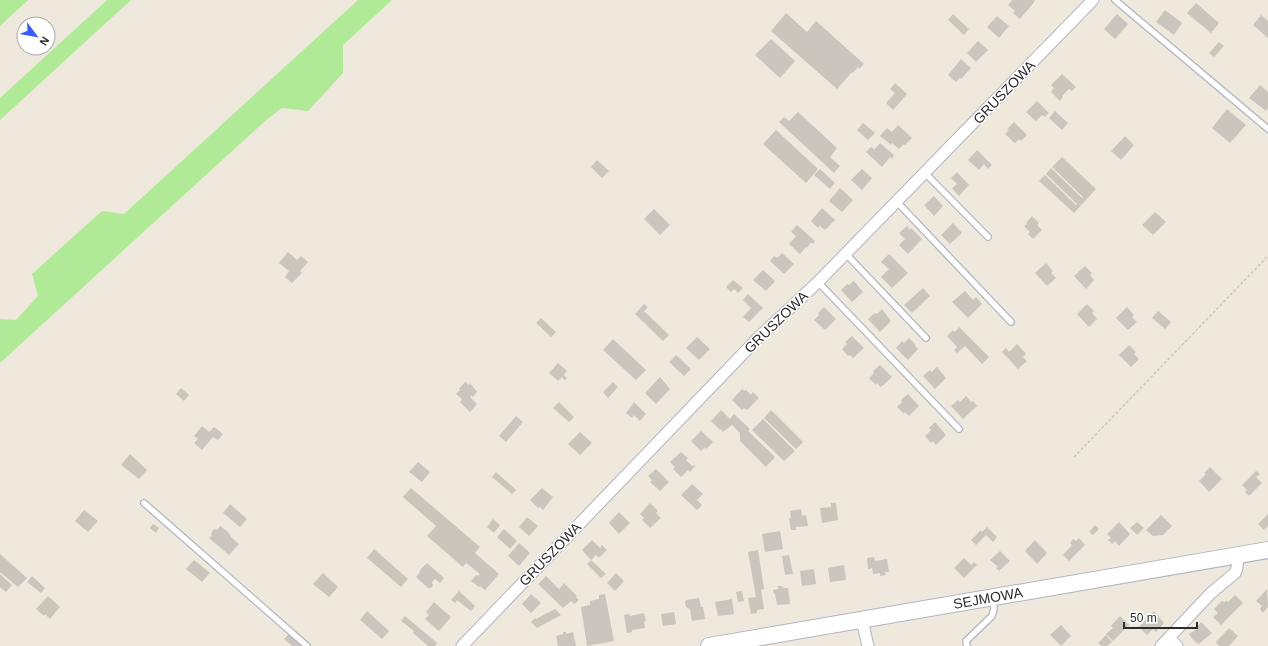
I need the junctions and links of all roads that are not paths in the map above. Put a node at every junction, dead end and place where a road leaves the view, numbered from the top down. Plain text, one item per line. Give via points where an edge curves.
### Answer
1 (1093, 0) edge
2 (1115, 0) edge
3 (1268, 130) edge
4 (925, 173) junction
5 (897, 202) junction
6 (988, 237) dead end
7 (846, 254) junction
8 (818, 282) junction
9 (1011, 322) dead end
10 (926, 338) dead end
11 (959, 429) dead end
12 (144, 503) dead end
13 (1268, 550) edge
14 (1238, 555) junction
15 (993, 597) junction
16 (862, 620) junction
17 (1165, 642) edge
18 (307, 646) edge
19 (462, 646) edge
20 (709, 646) edge
21 (868, 646) edge
22 (967, 646) edge
23 (1177, 646) edge

1 - 4 street, GRUSZOWA
2 - 3 lane
4 - 5 street, GRUSZOWA
4 - 6 lane
5 - 7 street, GRUSZOWA
5 - 9 lane
7 - 8 street, GRUSZOWA
7 - 10 lane
8 - 11 lane
8 - 19 street, GRUSZOWA via 759,337
12 - 18 lane
13 - 14 main road, SEJMOWA
14 - 15 main road, SEJMOWA
14 - 17 street via 1238,568 1235,573 1211,593
15 - 16 main road, SEJMOWA
15 - 22 lane via 992,616 966,641
16 - 20 main road, SEJMOWA
16 - 21 street
17 - 23 street

